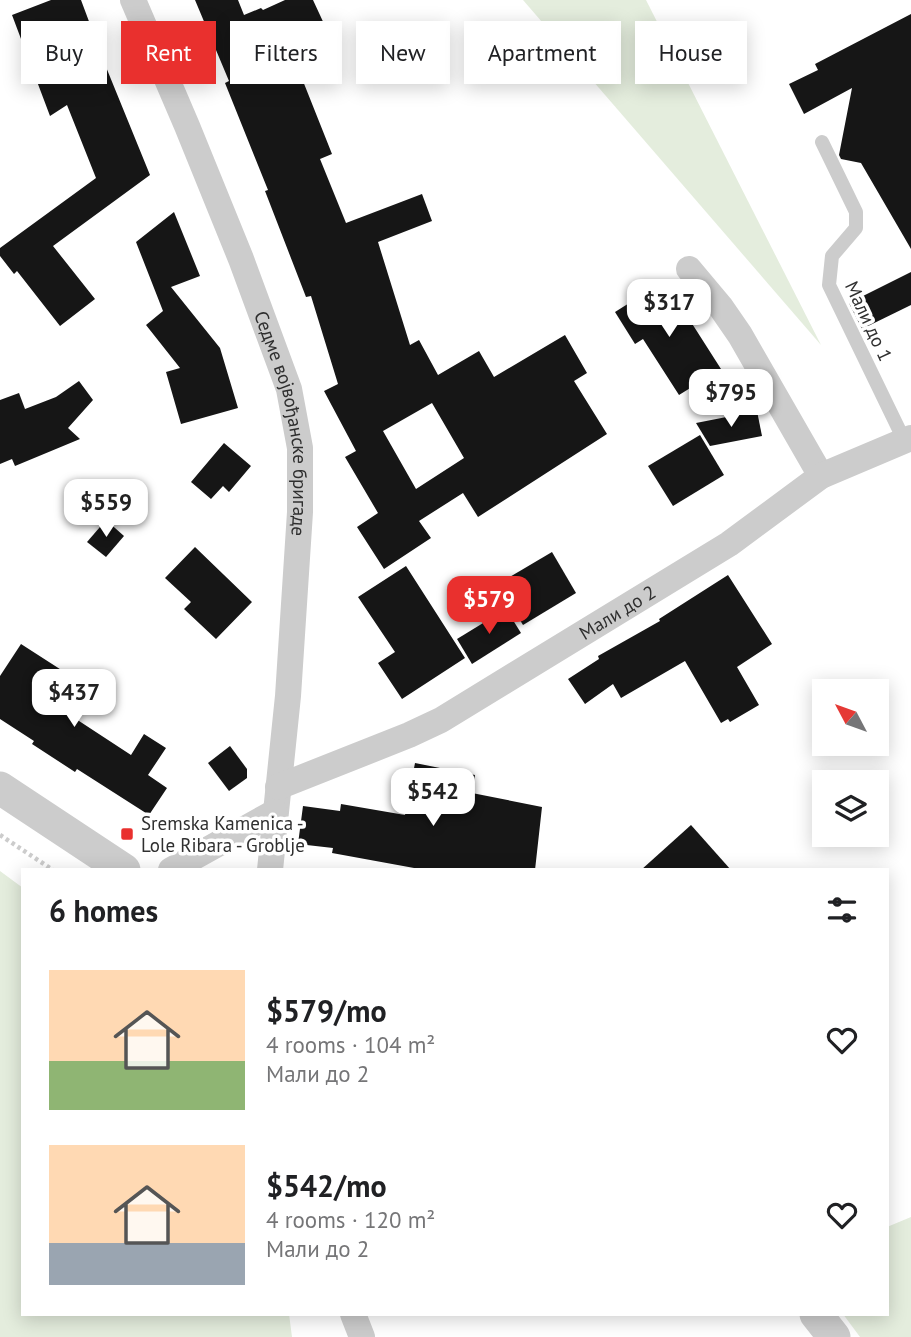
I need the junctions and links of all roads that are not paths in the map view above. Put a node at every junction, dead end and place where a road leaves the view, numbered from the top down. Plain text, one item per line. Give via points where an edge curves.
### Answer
1 (133, 0) edge
2 (822, 142) dead end
3 (689, 269) dead end
4 (908, 440) edge
5 (821, 476) junction
6 (0, 788) edge
7 (276, 800) junction
8 (121, 868) edge
9 (173, 868) edge
10 (270, 868) edge
11 (354, 1316) edge
12 (818, 1316) edge
13 (362, 1337) edge
14 (834, 1337) edge

1 - 7 street, Седме војвођанске бригаде via 246,272 289,389 300,448 290,657
2 - 4 lane, Мали до 1 via 856,212 856,228 832,256 829,285
3 - 5 street via 740,335
4 - 5 street, Мали до 2
5 - 7 street, Мали до 2 via 729,544 441,720
6 - 8 street
7 - 9 street, Мали до 2
7 - 10 street, Седме војвођанске бригаде
11 - 13 street
12 - 14 street

